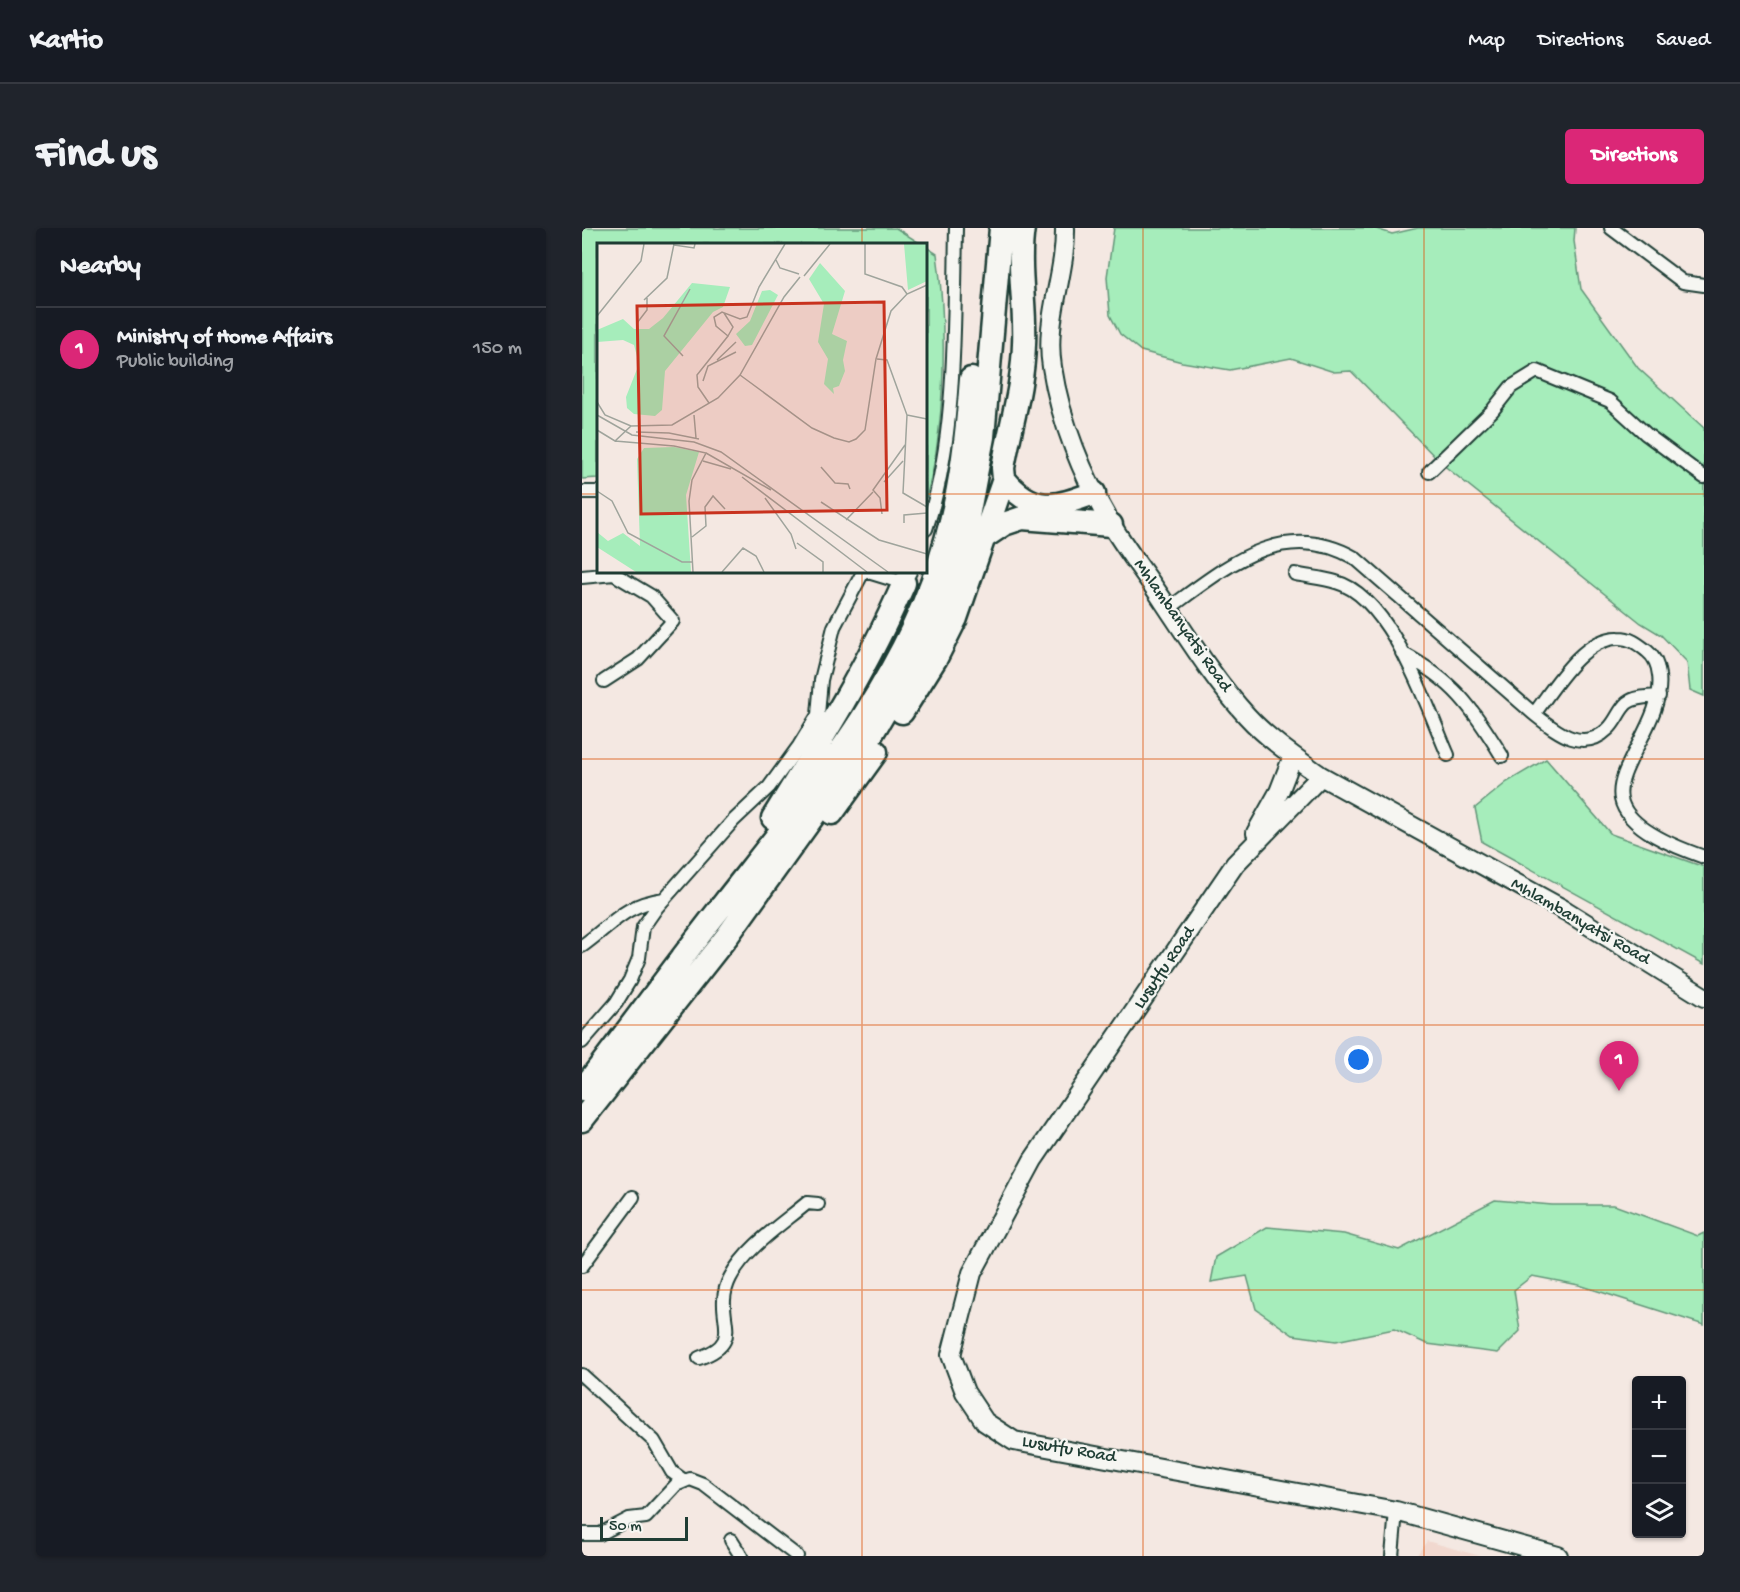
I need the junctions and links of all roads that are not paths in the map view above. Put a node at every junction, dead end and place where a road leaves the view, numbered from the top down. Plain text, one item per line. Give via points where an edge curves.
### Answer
1 (956, 228) edge
2 (987, 228) edge
3 (1001, 228) edge
4 (1023, 228) edge
5 (1065, 228) edge
6 (1611, 228) edge
7 (1704, 285) edge
8 (984, 314) junction
9 (1429, 472) dead end
10 (1704, 477) edge
11 (1004, 479) junction
12 (1094, 493) junction
13 (1112, 525) junction
14 (927, 526) edge
15 (986, 536) junction
16 (862, 573) edge
17 (1295, 574) dead end
18 (582, 577) edge
19 (893, 581) edge
20 (1168, 609) junction
21 (1402, 653) junction
22 (604, 681) dead end
23 (1659, 696) junction
24 (1534, 714) junction
25 (1448, 755) dead end
26 (1293, 756) junction
27 (1502, 756) dead end
28 (1321, 776) junction
29 (1245, 852) junction
30 (1704, 857) edge
31 (664, 898) junction
32 (702, 931) junction
33 (728, 935) junction
34 (582, 946) edge
35 (1704, 997) edge
36 (582, 1042) edge
37 (582, 1090) edge
38 (582, 1120) edge
39 (633, 1197) dead end
40 (818, 1204) dead end
41 (582, 1266) edge
42 (699, 1358) dead end
43 (582, 1375) edge
44 (683, 1480) junction
45 (1396, 1511) junction
46 (582, 1533) edge
47 (731, 1540) dead end
48 (741, 1556) edge
49 (797, 1556) edge
50 (1392, 1556) edge
51 (1558, 1556) edge

1 - 14 street via 948,415
2 - 8 highway
3 - 8 highway
4 - 11 highway via 1024,344
5 - 12 street, Mhlambanyatsi Road via 1050,331 1052,366 1060,405
6 - 7 street via 1683,282
8 - 32 highway via 966,444 946,541 917,616 849,738
8 - 33 highway via 982,437 967,522 946,591 912,666 870,736
9 - 10 street via 1511,387 1537,371 1610,401 1646,434
11 - 12 highway via 1020,495 1049,506
11 - 15 highway
12 - 13 street, Mhlambanyatsi Road
13 - 15 highway via 1022,518
13 - 20 street, Mhlambanyatsi Road
15 - 33 highway via 956,618 936,658 863,772 812,840
16 - 31 street via 834,627 821,680 818,715 800,746 769,788 733,821
17 - 21 street via 1337,582 1354,591 1374,607
18 - 22 street via 614,574 651,596 673,621 638,659
19 - 32 highway via 888,622 847,699
20 - 24 street via 1235,561 1260,550 1283,543 1324,545 1355,558
20 - 26 street, Mhlambanyatsi Road via 1246,714
21 - 25 street
21 - 27 street via 1449,684 1475,712
23 - 24 street via 1628,702 1608,729 1584,741 1565,737
23 - 24 street via 1658,668 1652,655 1628,638 1615,638 1599,641 1587,650
23 - 30 street via 1623,780 1620,798 1632,821 1677,847
26 - 28 street, Mhlambanyatsi Road
26 - 29 street, Lusutfu Road via 1279,792
28 - 29 street, Lusutfu Road
28 - 35 street, Mhlambanyatsi Road via 1566,911
29 - 45 street, Lusutfu Road via 1033,1160 972,1273 951,1355 965,1392 986,1422 1014,1441
31 - 34 street via 630,908
31 - 36 street via 643,927 639,958 630,980 616,1003
32 - 37 highway
33 - 38 highway
39 - 41 street
40 - 42 street via 807,1203 748,1254 730,1276 722,1298 727,1335 724,1345
43 - 44 street via 654,1441 672,1472
44 - 46 street via 646,1517 629,1519 600,1534
44 - 49 street via 703,1484
45 - 50 street
45 - 51 street, Lusutfu Road
47 - 48 street

